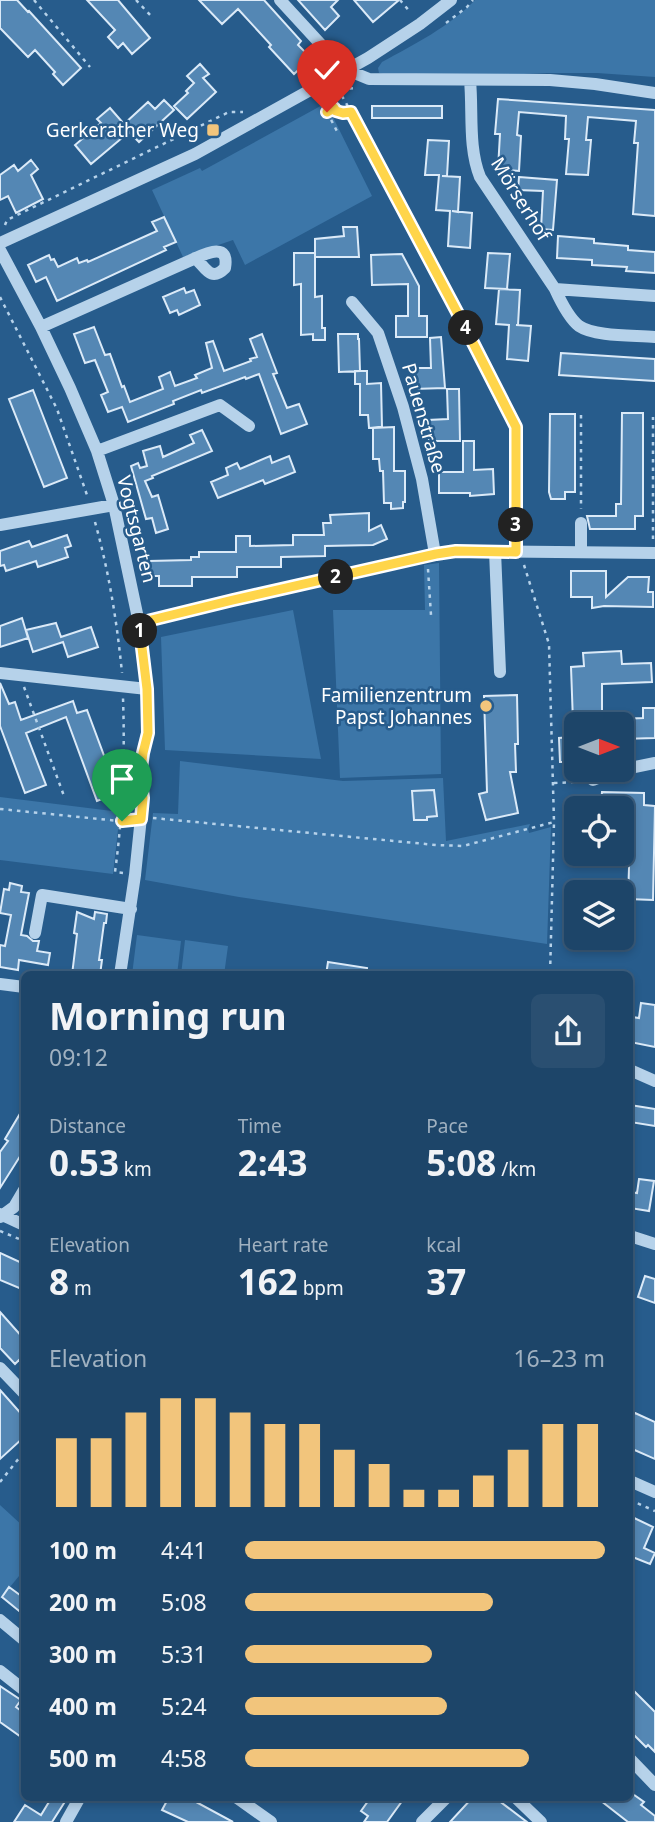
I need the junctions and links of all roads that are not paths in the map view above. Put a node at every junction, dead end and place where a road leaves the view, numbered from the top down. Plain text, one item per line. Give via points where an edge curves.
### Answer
1 (280, 0) edge
2 (451, 0) edge
3 (347, 70) junction
4 (470, 80) junction
5 (655, 93) edge
6 (0, 243) edge
7 (0, 250) edge
8 (195, 258) dead end
9 (555, 289) junction
10 (655, 296) edge
11 (352, 302) dead end
12 (41, 327) junction
13 (655, 337) edge
14 (249, 426) dead end
15 (97, 451) junction
16 (114, 505) junction
17 (581, 523) road end
18 (0, 525) edge
19 (495, 551) junction
20 (581, 552) junction
21 (654, 553) edge
22 (432, 555) junction
23 (139, 623) junction
24 (500, 672) dead end
25 (0, 673) edge
26 (147, 689) junction
27 (655, 763) edge
28 (634, 768) edge
29 (131, 909) junction
30 (36, 933) dead end
31 (121, 971) edge
32 (0, 984) edge
33 (21, 987) edge
34 (633, 1071) edge
35 (655, 1082) edge
36 (21, 1195) edge
37 (1, 1216) edge
38 (21, 1224) edge
39 (633, 1237) edge
40 (655, 1244) edge
41 (0, 1368) edge
42 (21, 1390) edge
43 (633, 1482) edge
44 (655, 1492) edge
45 (0, 1620) edge
46 (21, 1638) edge
47 (0, 1671) edge
48 (21, 1688) edge
49 (633, 1762) edge
50 (655, 1785) edge
51 (78, 1801) edge
52 (241, 1801) edge
53 (443, 1801) edge
54 (518, 1801) edge
55 (71, 1820) edge
56 (271, 1822) edge
57 (422, 1822) edge
58 (541, 1822) edge

1 - 3 street
2 - 3 street
3 - 4 street via 369,79
3 - 6 street via 195,154
4 - 5 street via 550,80
4 - 9 street, Mörserhof via 472,147 480,177
7 - 12 street, Vogtsgarten
8 - 12 street
9 - 10 street
9 - 13 street, Mörserhof via 579,326 601,334
11 - 22 street, Pauenstraße via 378,333 403,407 422,479
12 - 15 street, Vogtsgarten
14 - 15 street via 220,405
15 - 16 street, Vogtsgarten
16 - 18 street
16 - 23 street, Vogtsgarten
17 - 20 street
19 - 20 street
19 - 22 street
19 - 24 street
20 - 21 street
22 - 23 street
23 - 26 street, Vogtsgarten
25 - 26 street
26 - 29 street, Vogtsgarten via 148,733 140,776 143,798
27 - 28 street
29 - 30 street via 43,895
29 - 31 street, Vogtsgarten
32 - 33 street
34 - 35 street
36 - 37 street
37 - 38 street
39 - 40 street
41 - 42 street
43 - 44 street
45 - 46 street
47 - 48 street
49 - 50 street
51 - 55 street
52 - 56 street
53 - 57 street
54 - 58 street

